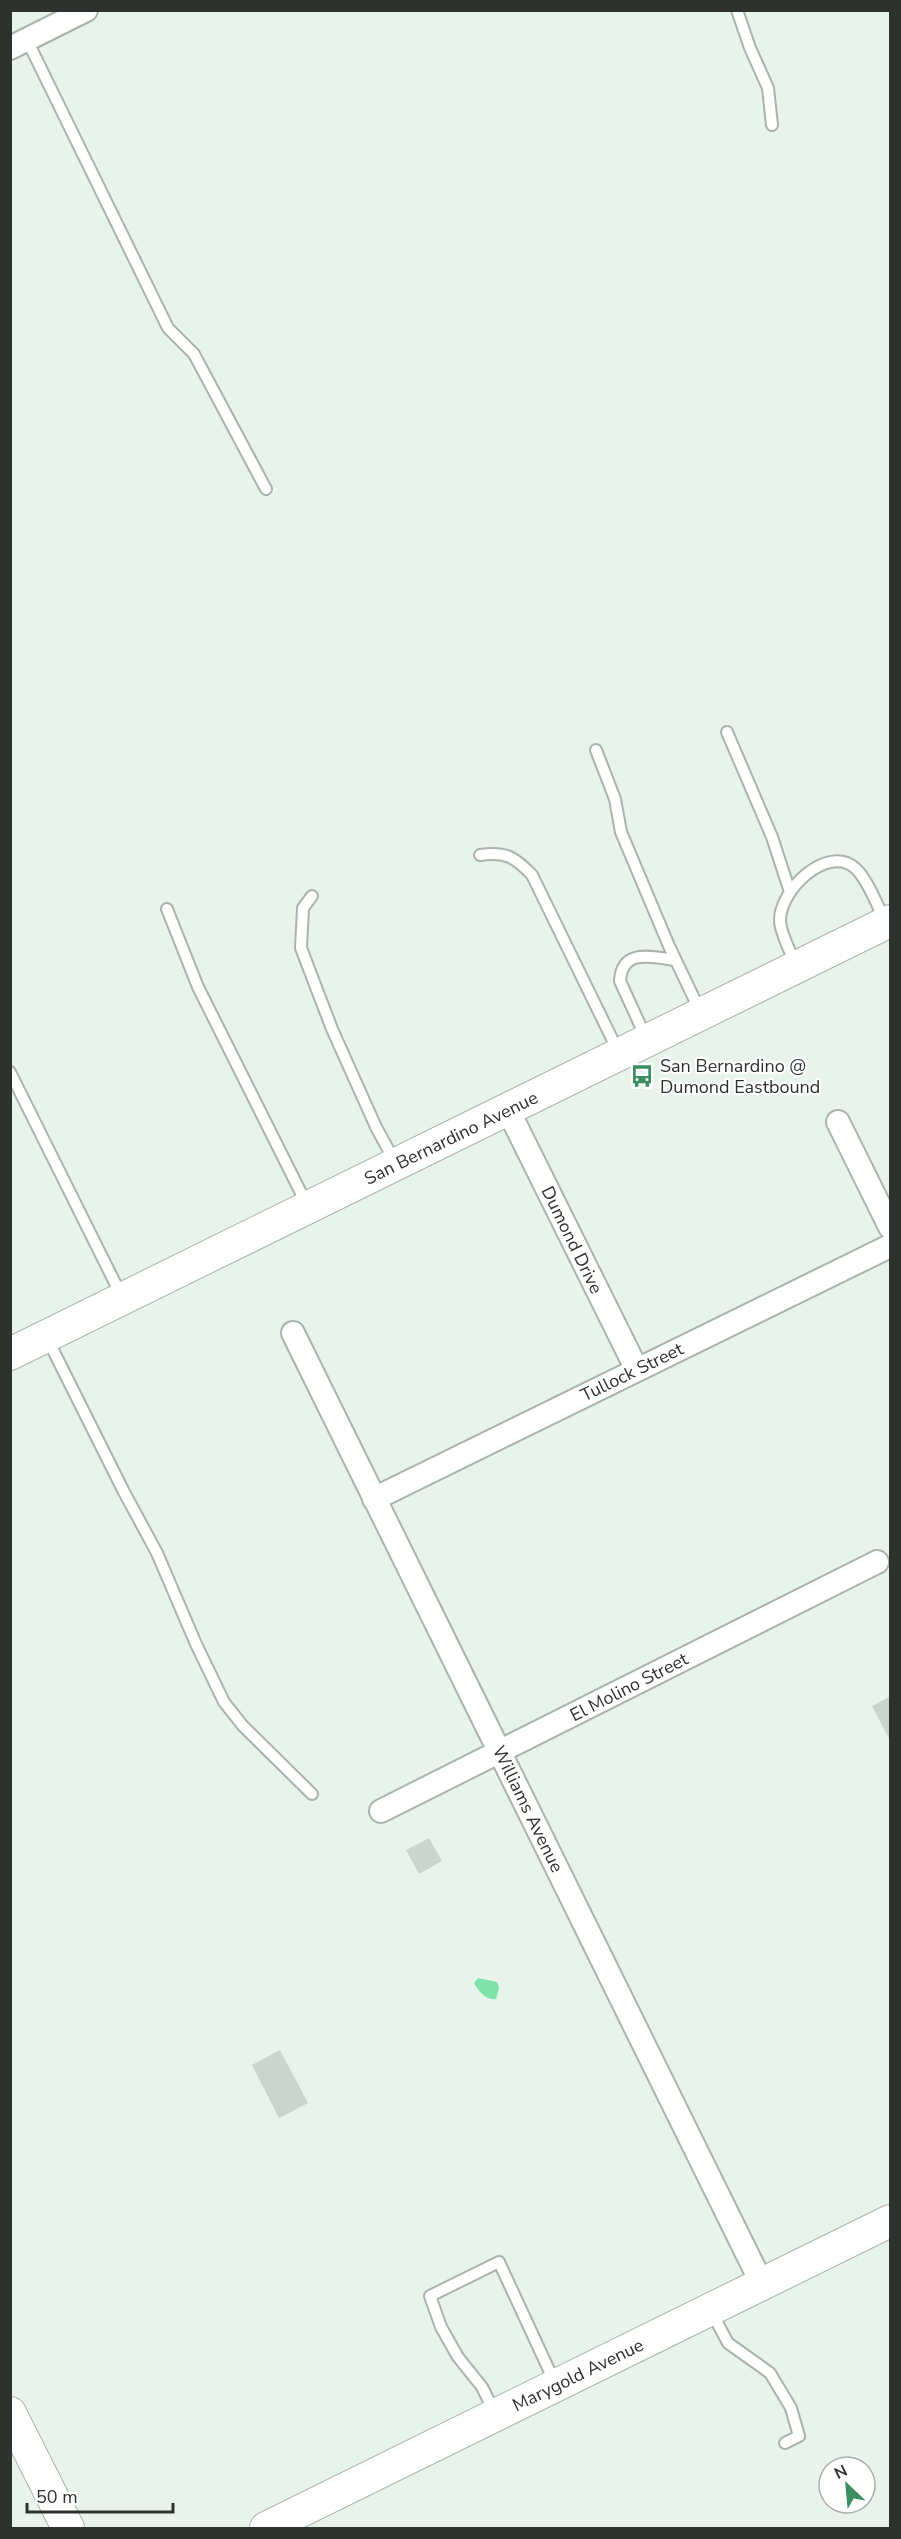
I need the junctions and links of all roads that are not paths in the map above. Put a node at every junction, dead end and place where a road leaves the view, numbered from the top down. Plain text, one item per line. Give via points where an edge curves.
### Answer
1 (86, 10) edge
2 (737, 10) edge
3 (19, 44) edge
4 (772, 125) dead end
5 (266, 489) dead end
6 (727, 732) dead end
7 (596, 750) dead end
8 (480, 855) dead end
9 (790, 892) junction
10 (312, 896) dead end
11 (167, 909) dead end
12 (888, 922) edge
13 (675, 960) junction
14 (796, 968) junction
15 (702, 1014) junction
16 (633, 1048) junction
17 (10, 1072) edge
18 (508, 1110) junction
19 (838, 1122) dead end
20 (396, 1165) junction
21 (308, 1208) junction
22 (891, 1227) edge
23 (891, 1246) edge
24 (123, 1299) junction
25 (293, 1333) dead end
26 (46, 1336) junction
27 (10, 1354) edge
28 (637, 1370) junction
29 (374, 1499) junction
30 (877, 1562) dead end
31 (500, 1752) junction
32 (312, 1794) dead end
33 (381, 1811) dead end
34 (891, 2222) edge
35 (762, 2284) junction
36 (711, 2310) junction
37 (556, 2386) junction
38 (10, 2414) edge
39 (496, 2415) junction
40 (785, 2443) dead end
41 (68, 2529) edge
42 (266, 2529) edge

1 - 3 street
2 - 4 lane via 768,88
3 - 5 lane via 168,328 194,354
6 - 9 lane via 772,837
7 - 13 lane via 615,799 621,832
8 - 16 lane via 495,852 510,856 532,875
9 - 12 lane via 808,872 836,862 846,863 861,875
9 - 14 lane via 780,921
10 - 20 lane via 303,908 302,948 332,1029
11 - 21 lane via 198,987
12 - 14 main road, San Bernardino Avenue
13 - 15 lane
13 - 16 lane via 640,957 628,962 620,972
14 - 15 main road, San Bernardino Avenue
15 - 16 main road, San Bernardino Avenue
16 - 18 main road, San Bernardino Avenue
17 - 24 lane
18 - 20 main road, San Bernardino Avenue
18 - 28 street, Dumond Drive
19 - 22 street
20 - 21 main road, San Bernardino Avenue
21 - 24 main road, San Bernardino Avenue
23 - 28 street, Tullock Street
24 - 26 main road, San Bernardino Avenue
25 - 29 street, Williams Avenue
26 - 27 main road, San Bernardino Avenue
26 - 32 lane via 158,1553 225,1702 243,1726
28 - 29 street, Tullock Street
29 - 31 street, Williams Avenue
30 - 31 street, El Molino Street
31 - 33 street, El Molino Street
31 - 35 street, Williams Avenue
34 - 35 main road, Marygold Avenue
35 - 36 main road, Marygold Avenue
36 - 37 main road, Marygold Avenue
36 - 40 lane via 728,2343 770,2373 779,2385 799,2436
37 - 39 main road, Marygold Avenue
37 - 39 lane via 499,2262 430,2296 441,2327
38 - 41 main road
39 - 42 main road, Marygold Avenue

